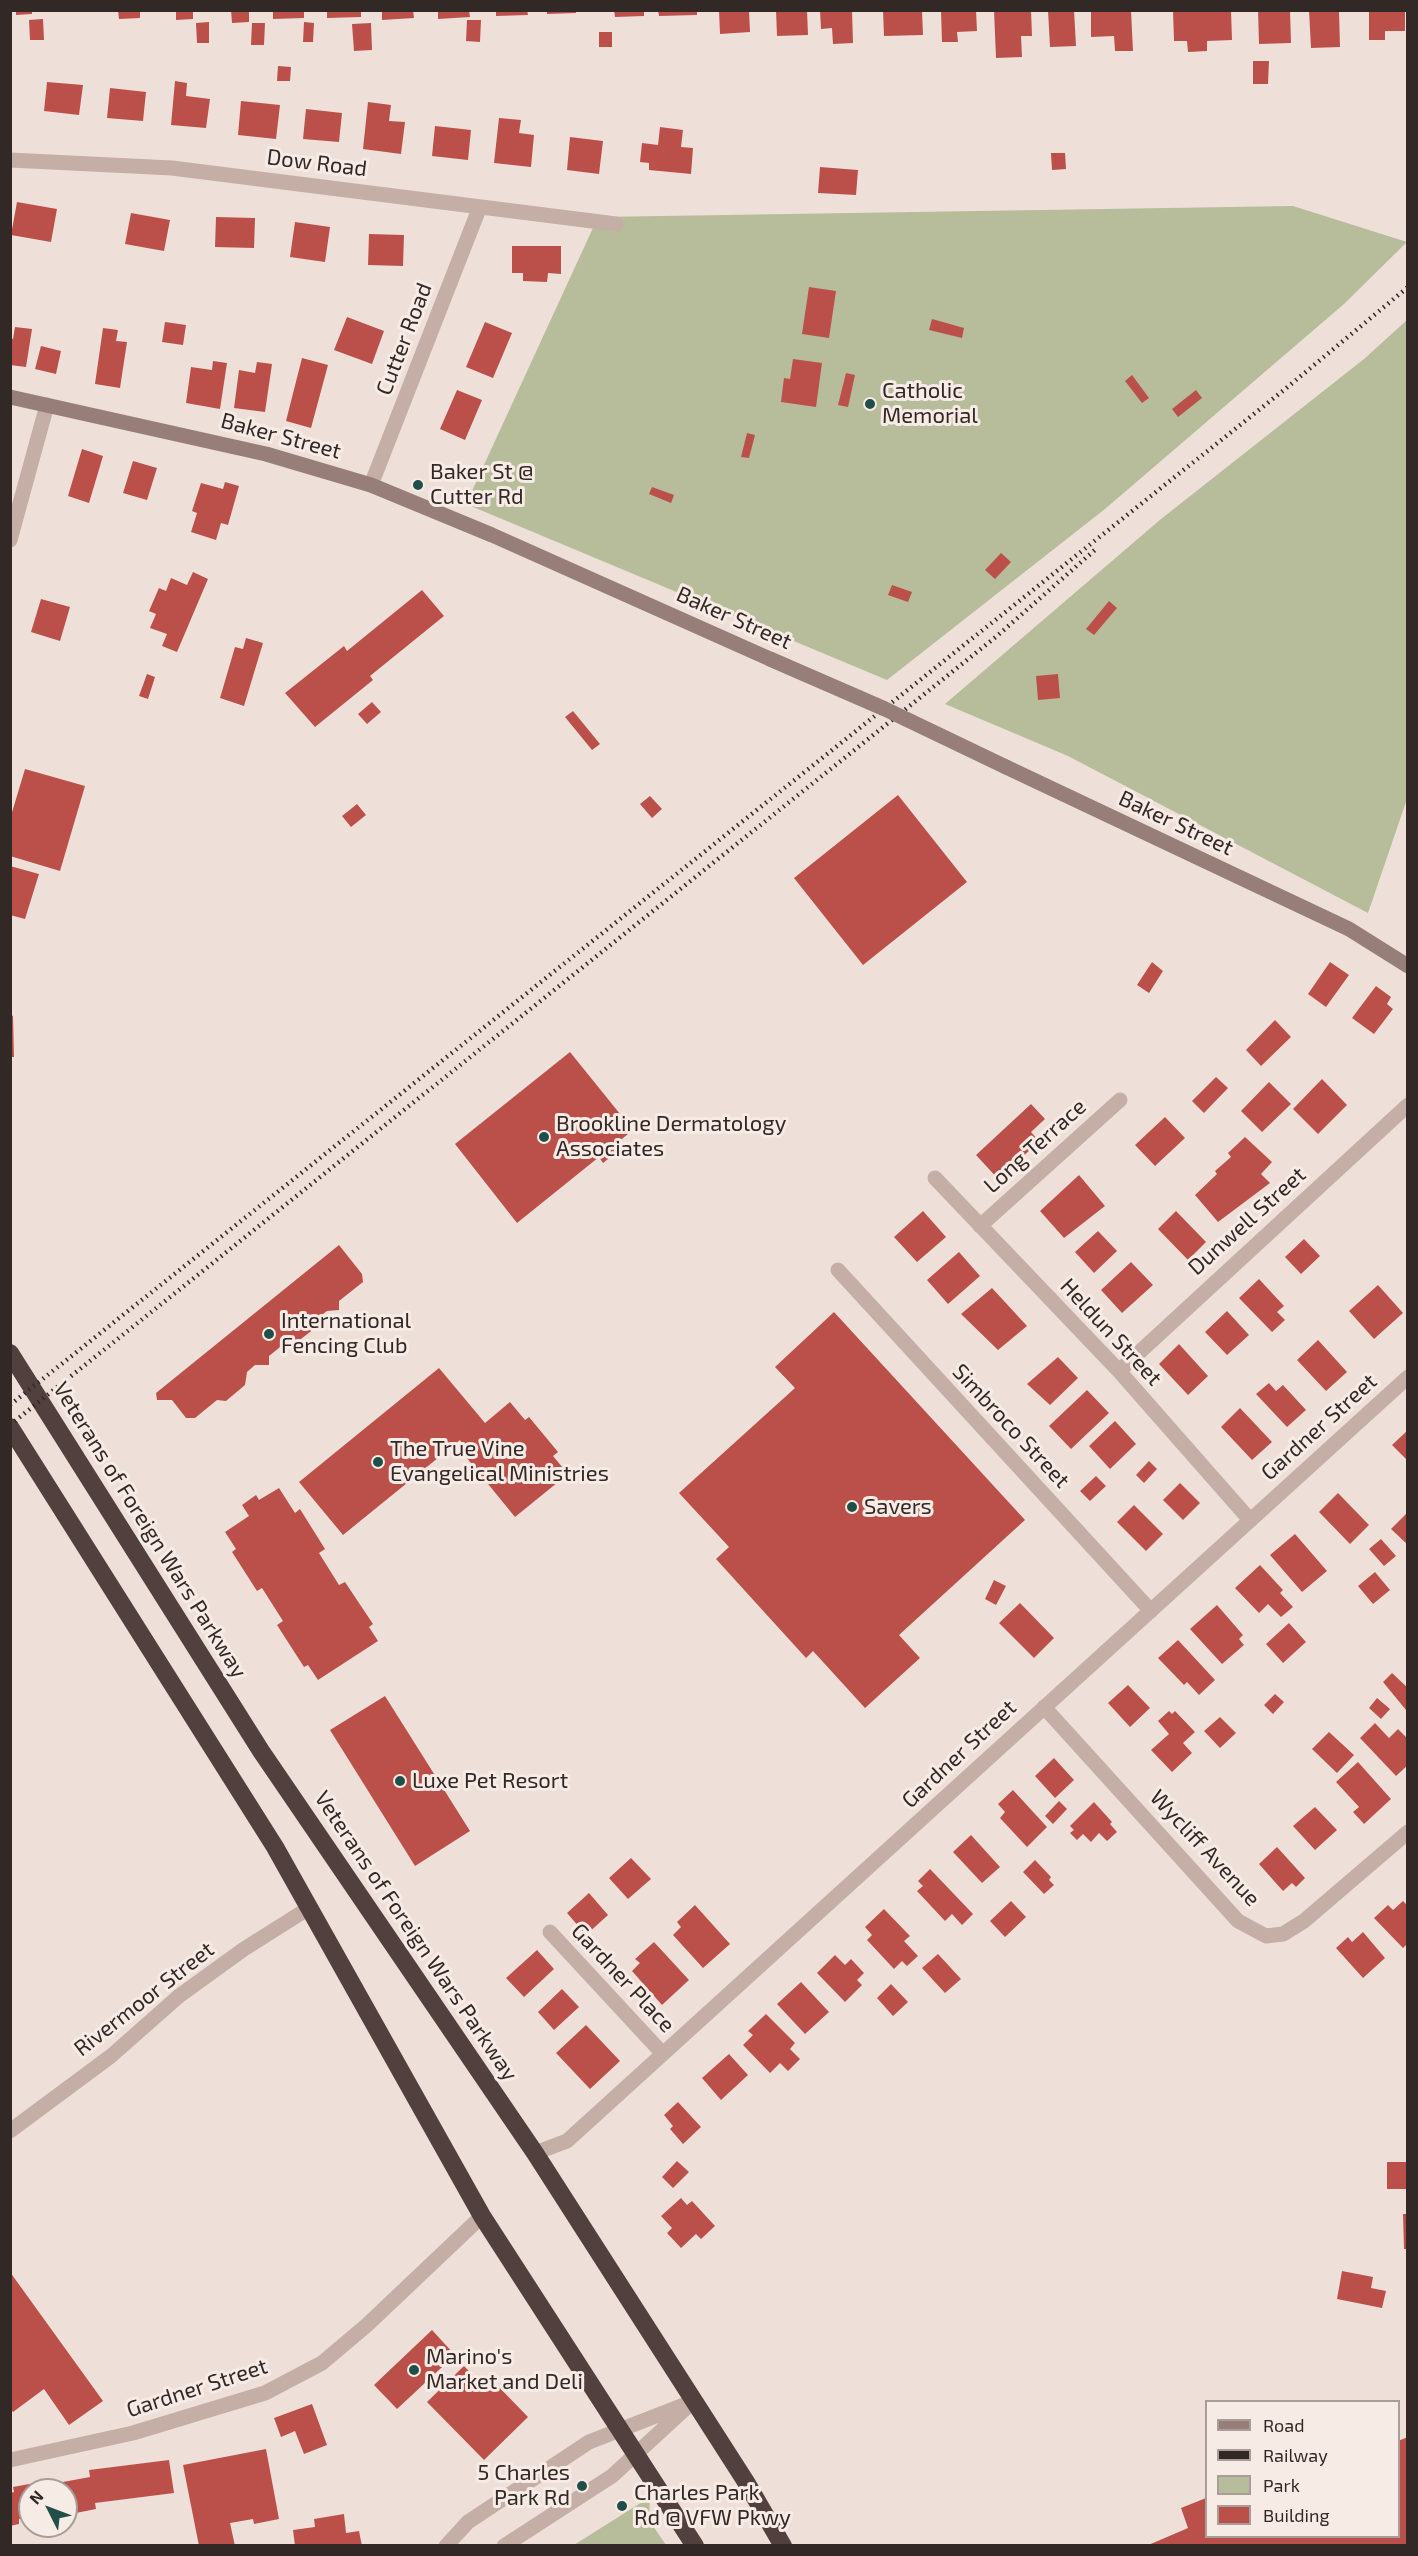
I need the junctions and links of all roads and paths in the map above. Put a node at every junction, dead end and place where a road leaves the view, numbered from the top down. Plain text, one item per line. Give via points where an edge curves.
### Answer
1 (10, 160) edge
2 (479, 209) junction
3 (616, 225) dead end
4 (10, 397) edge
5 (47, 405) junction
6 (371, 485) junction
7 (10, 540) edge
8 (1407, 966) edge
9 (1120, 1100) dead end
10 (1407, 1105) edge
11 (935, 1178) dead end
12 (980, 1226) junction
13 (838, 1270) dead end
14 (10, 1353) edge
15 (1119, 1371) junction
16 (1407, 1377) edge
17 (10, 1427) edge
18 (1250, 1520) junction
19 (1151, 1611) junction
20 (1044, 1707) junction
21 (1407, 1832) edge
22 (309, 1908) junction
23 (550, 1932) dead end
24 (663, 2054) junction
25 (10, 2131) edge
26 (535, 2153) junction
27 (482, 2216) junction
28 (694, 2401) junction
29 (620, 2430) junction
30 (636, 2454) junction
31 (10, 2460) edge
32 (446, 2546) edge
33 (504, 2546) edge
34 (695, 2546) edge
35 (783, 2546) edge

1 - 2 street, Dow Road via 172,168
2 - 3 street, Dow Road
2 - 6 street, Cutter Road
4 - 5 street, Baker Street
5 - 6 street, Baker Street via 266,454
5 - 7 street
6 - 8 street, Baker Street, bridge via 885,709 1349,929
9 - 12 street, Long Terrace
10 - 15 street, Dunwell Street
11 - 12 street, Heldun Street
12 - 15 street, Heldun Street
13 - 19 street, Simbroco Street
14 - 26 highway, Veterans of Foreign Wars Parkway via 261,1751
15 - 18 street, Heldun Street
16 - 18 street, Gardner Street
17 - 22 highway via 229,1773
18 - 19 street, Gardner Street
19 - 20 street, Gardner Street
20 - 21 street, Wycliff Avenue via 1238,1921 1266,1936 1283,1934 1304,1922
20 - 24 street, Gardner Street
22 - 25 street, Rivermoor Street via 179,1996 111,2056
22 - 27 highway
23 - 24 street, Gardner Place
24 - 26 street, Gardner Street via 567,2141
26 - 28 highway, Veterans of Foreign Wars Parkway
27 - 29 highway
27 - 31 street, Gardner Street via 322,2363 265,2393 133,2433
28 - 29 street
28 - 30 street
28 - 35 highway, Veterans of Foreign Wars Parkway
29 - 30 highway
29 - 32 street via 590,2442 468,2522
30 - 33 street via 612,2476
30 - 34 highway

